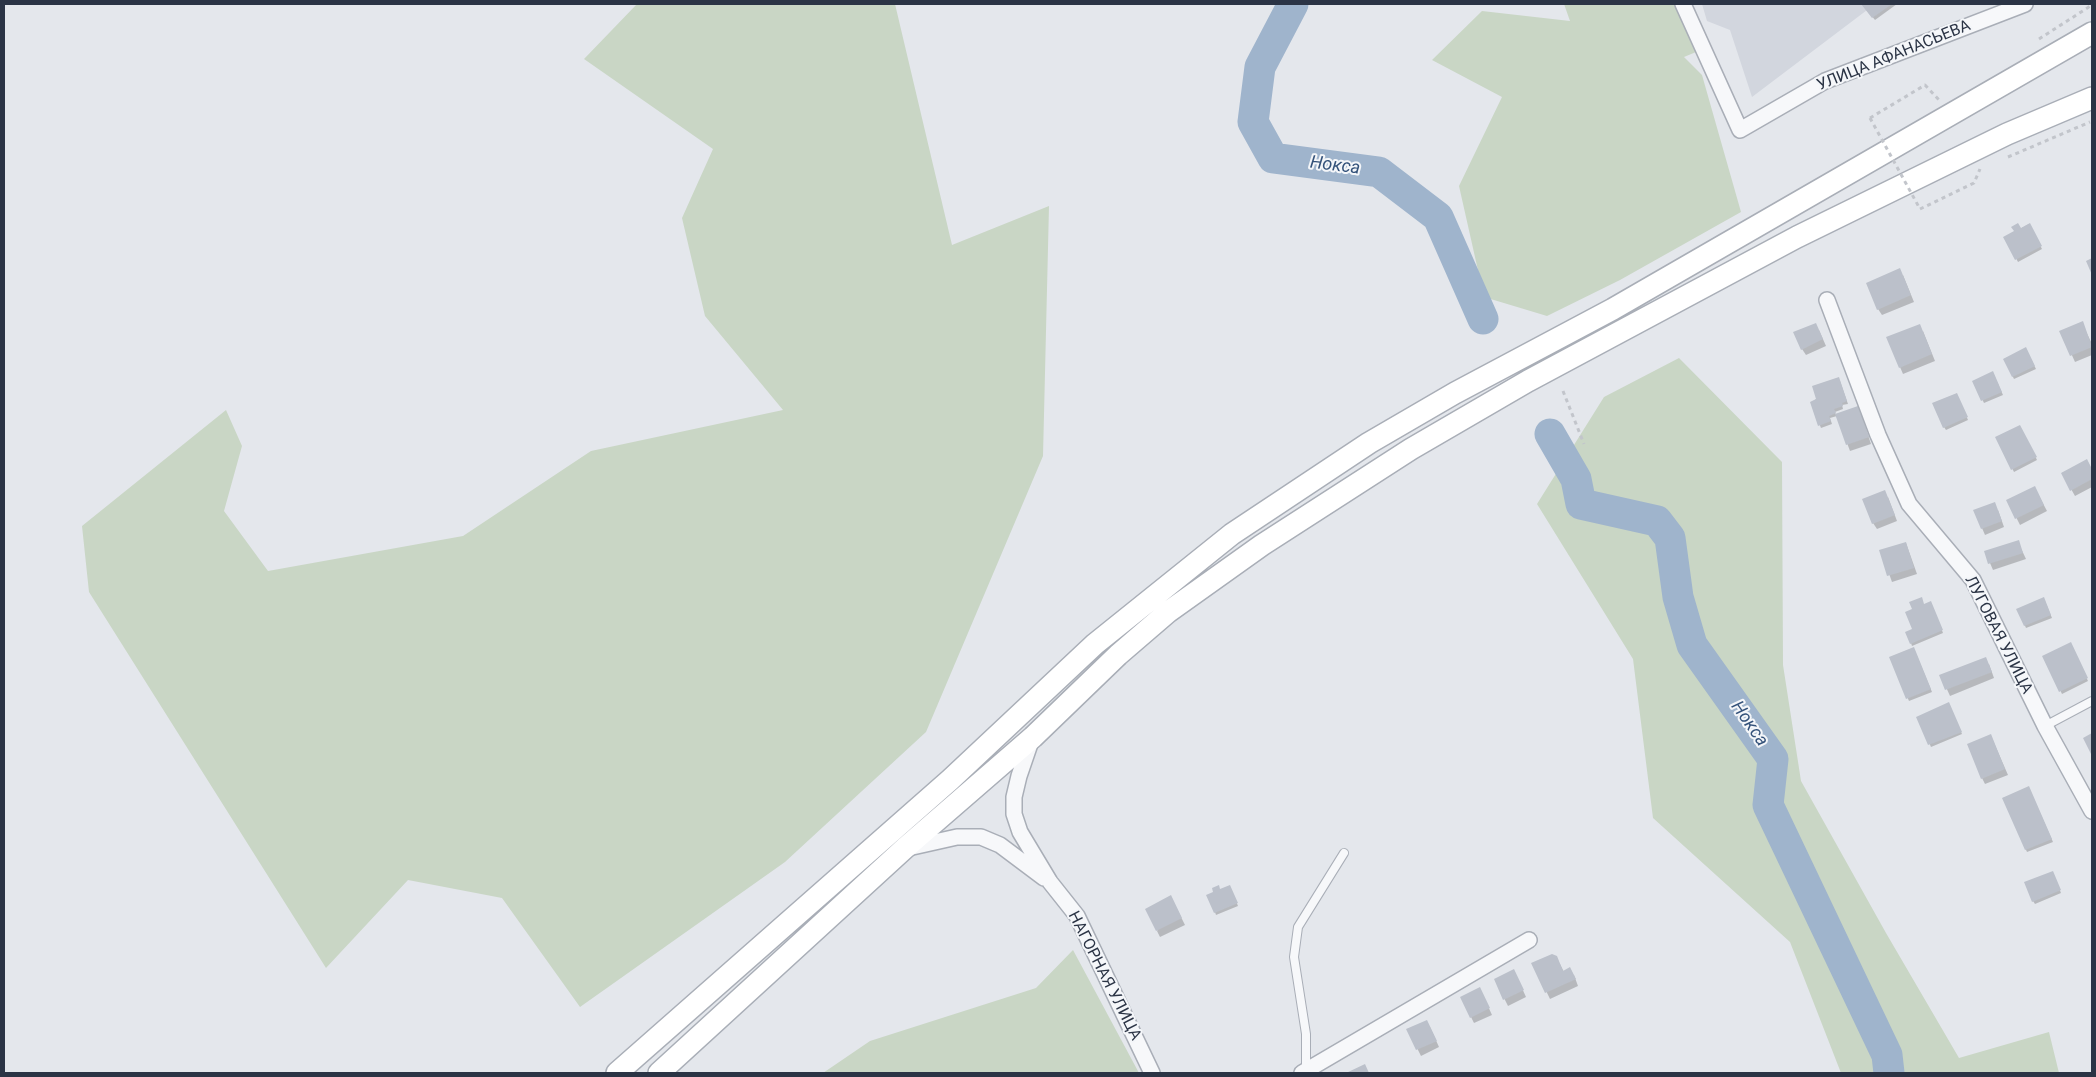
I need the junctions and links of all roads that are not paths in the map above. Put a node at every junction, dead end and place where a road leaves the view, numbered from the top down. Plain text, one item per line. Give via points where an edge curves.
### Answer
1 (1683, 4) edge
2 (2025, 4) edge
3 (2092, 33) edge
4 (2092, 98) edge
5 (1827, 300) dead end
6 (2092, 701) edge
7 (2044, 726) junction
8 (1032, 737) junction
9 (2092, 811) edge
10 (905, 848) junction
11 (1344, 853) dead end
12 (1050, 882) junction
13 (1529, 940) dead end
14 (1304, 1072) edge
15 (617, 1073) edge
16 (659, 1073) edge
17 (1152, 1073) edge

1 - 2 street, УЛИЦА АФАНАСЬЕВА via 1740,130 1825,81
3 - 15 main road via 1613,309 1385,434 1232,534 1095,644 950,780
4 - 8 main road via 2008,134 1796,238 1528,381 1411,449 1262,545 1168,612
5 - 7 street, ЛУГОВАЯ УЛИЦА via 1878,435 1909,504 1973,580
6 - 7 lane
7 - 9 street, ЛУГОВАЯ УЛИЦА
8 - 10 main road
8 - 12 street via 1014,797 1014,814 1020,832
10 - 12 street via 957,837 981,838 1000,845
10 - 16 main road
11 - 14 lane via 1298,927 1294,957 1306,1034
12 - 17 street, НАГОРНАЯ УЛИЦА via 1077,916
13 - 14 street

